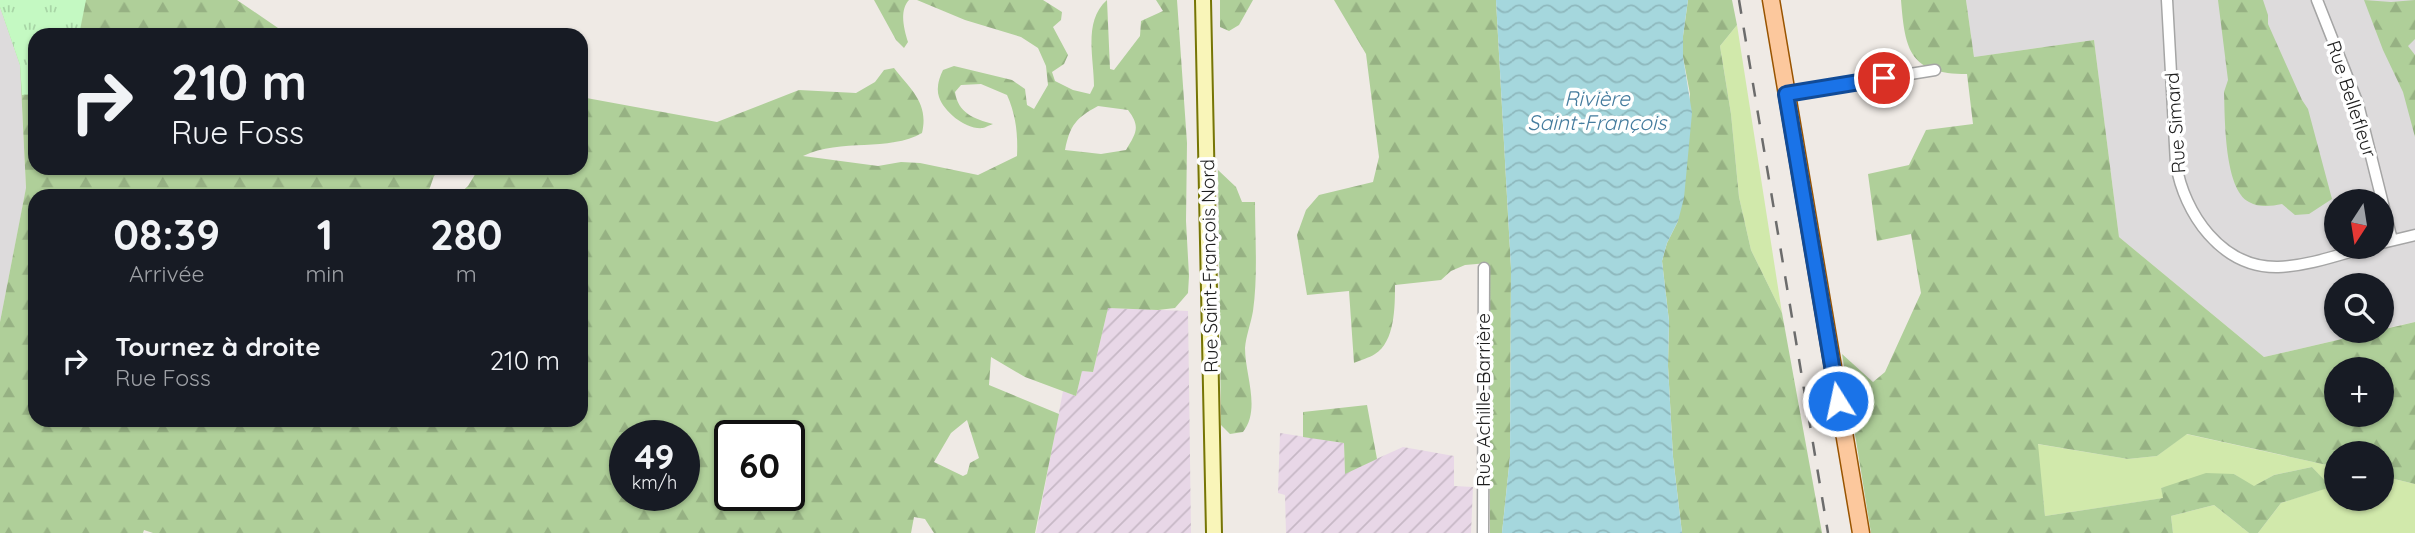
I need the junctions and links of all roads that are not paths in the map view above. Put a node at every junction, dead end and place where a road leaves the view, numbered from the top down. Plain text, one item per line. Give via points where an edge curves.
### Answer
1 (1203, 0) edge
2 (1771, 0) edge
3 (2167, 0) edge
4 (2317, 0) edge
5 (1935, 70) dead end
6 (1786, 94) junction
7 (2376, 189) edge
8 (2415, 235) edge
9 (2394, 240) edge
10 (2324, 259) edge
11 (1484, 268) dead end
12 (1214, 533) edge
13 (1483, 533) edge
14 (1861, 533) edge

1 - 12 street, Rue Saint-François Nord
2 - 6 main road
3 - 10 street, Rue Simard via 2176,164 2180,187 2202,227 2233,254 2260,265 2300,265
4 - 7 street, Rue Bellefleur via 2358,104
5 - 6 street
6 - 14 main road
8 - 9 street
11 - 13 street, Rue Achille-Barrière

